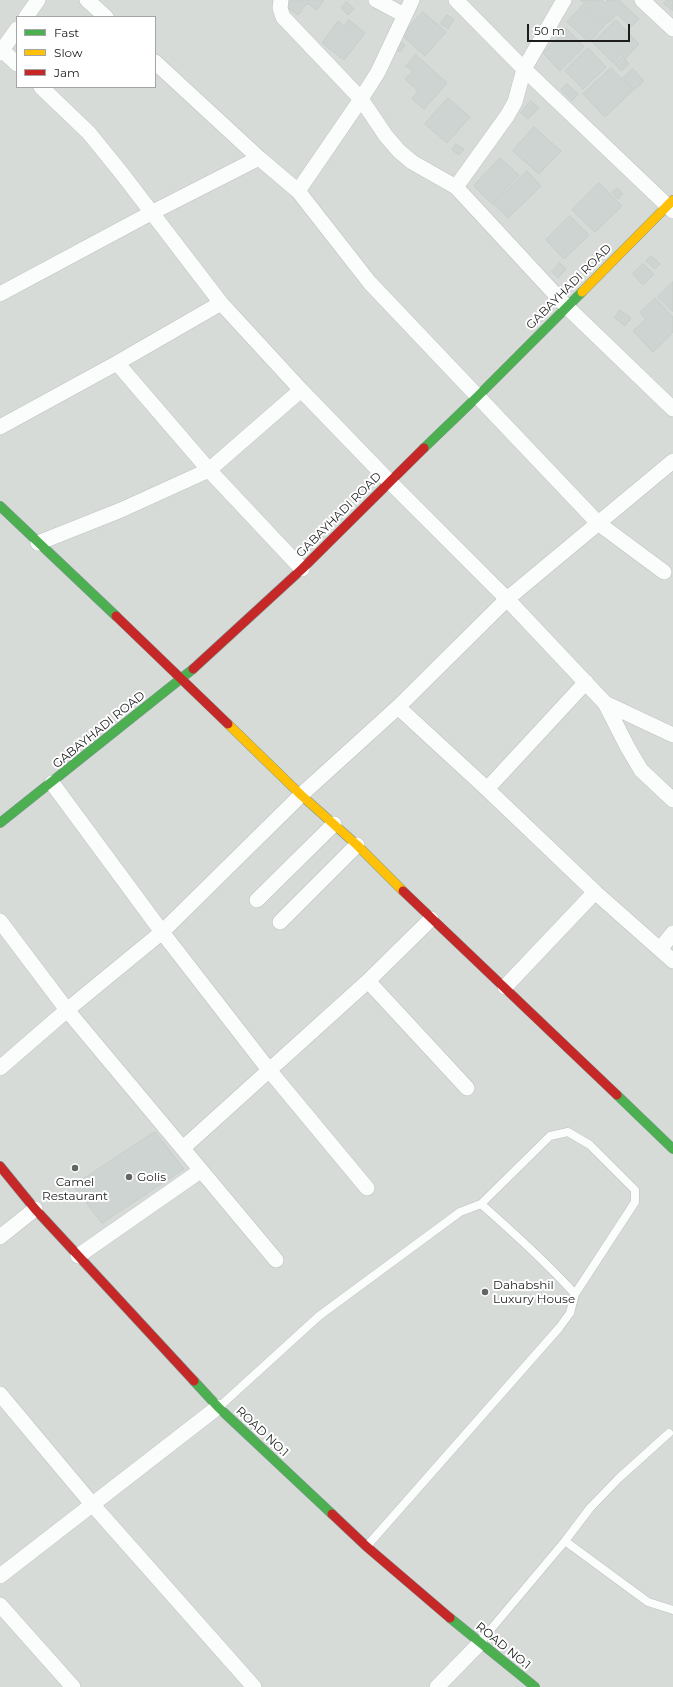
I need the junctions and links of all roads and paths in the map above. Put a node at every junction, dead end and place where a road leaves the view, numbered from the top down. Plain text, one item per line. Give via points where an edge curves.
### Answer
1 (38, 0) edge
2 (87, 0) edge
3 (281, 0) edge
4 (376, 0) edge
5 (412, 0) edge
6 (456, 0) edge
7 (564, 0) edge
8 (642, 0) edge
9 (404, 15) junction
10 (27, 16) edge
11 (105, 16) edge
12 (673, 28) edge
13 (16, 30) edge
14 (1, 51) edge
15 (16, 63) edge
16 (156, 63) edge
17 (524, 69) junction
18 (42, 88) edge
19 (362, 99) junction
20 (259, 158) junction
21 (456, 188) junction
22 (298, 191) junction
23 (671, 206) edge
24 (151, 213) junction
25 (0, 294) edge
26 (221, 303) junction
27 (567, 307) junction
28 (117, 363) junction
29 (301, 390) junction
30 (477, 397) junction
31 (673, 409) edge
32 (0, 427) edge
33 (673, 462) edge
34 (210, 470) junction
35 (389, 481) junction
36 (0, 506) edge
37 (598, 523) junction
38 (38, 543) junction
39 (302, 569) junction
40 (664, 572) dead end
41 (507, 599) junction
42 (182, 679) junction
43 (586, 682) junction
44 (605, 703) junction
45 (398, 707) junction
46 (673, 735) edge
47 (52, 783) junction
48 (487, 789) junction
49 (301, 795) junction
50 (673, 800) edge
51 (0, 823) edge
52 (334, 824) junction
53 (357, 845) junction
54 (595, 892) junction
55 (257, 900) dead end
56 (431, 919) junction
57 (0, 922) edge
58 (280, 922) dead end
59 (162, 932) junction
60 (673, 933) edge
61 (660, 949) junction
62 (673, 961) edge
63 (368, 981) junction
64 (505, 987) junction
65 (67, 1010) junction
66 (0, 1068) edge
67 (269, 1070) junction
68 (467, 1088) dead end
69 (183, 1148) junction
70 (673, 1149) edge
71 (0, 1166) edge
72 (200, 1171) junction
73 (367, 1188) dead end
74 (481, 1204) junction
75 (35, 1209) junction
76 (0, 1237) edge
77 (78, 1256) junction
78 (276, 1260) dead end
79 (575, 1294) junction
80 (0, 1394) edge
81 (218, 1407) junction
82 (668, 1433) dead end
83 (92, 1504) junction
84 (565, 1541) junction
85 (367, 1547) junction
86 (0, 1576) edge
87 (0, 1605) edge
88 (673, 1610) edge
89 (480, 1643) junction
90 (73, 1687) edge
91 (254, 1687) edge
92 (437, 1687) edge
93 (534, 1687) edge

1 - 10 street
2 - 11 street
3 - 19 street via 280,8 284,17
4 - 9 street
5 - 9 street
6 - 17 street
7 - 17 street
8 - 12 street
9 - 19 street via 378,72
13 - 14 street
14 - 15 street
16 - 20 street
17 - 21 street via 515,102 507,116
17 - 23 street
18 - 24 street via 89,133
19 - 21 street via 399,151 412,162
19 - 22 street
20 - 22 street
20 - 24 street
21 - 27 street
22 - 30 street via 370,283
23 - 27 main road, GABAYHADI ROAD
24 - 25 street
24 - 26 street
26 - 28 street
26 - 29 street
27 - 30 main road, GABAYHADI ROAD
27 - 31 street
28 - 32 street
28 - 34 street
29 - 34 street
29 - 35 street
30 - 35 main road, GABAYHADI ROAD
30 - 37 street
33 - 37 street
34 - 38 street via 121,510
34 - 39 street
35 - 39 main road, GABAYHADI ROAD
35 - 41 street
36 - 38 main road
37 - 40 street
37 - 41 street
38 - 42 main road
39 - 42 main road, GABAYHADI ROAD
41 - 43 street
41 - 45 street
42 - 47 main road, GABAYHADI ROAD
42 - 49 main road
43 - 44 street
43 - 48 street
44 - 46 street
44 - 50 street via 641,770
45 - 48 street
45 - 49 street
47 - 51 main road, GABAYHADI ROAD
47 - 59 street
48 - 54 street
49 - 52 main road
49 - 59 street
52 - 53 main road
52 - 55 street
53 - 56 main road
53 - 58 street
54 - 61 street
54 - 64 street
56 - 63 street
56 - 64 main road
57 - 65 street
59 - 65 street
59 - 67 street
60 - 61 street
61 - 62 street
63 - 67 street
63 - 68 street
64 - 70 main road
65 - 66 street
65 - 69 street
67 - 69 street
67 - 73 street
69 - 72 street
71 - 75 main road, ROAD NO.1
72 - 77 street
72 - 78 street
74 - 79 lane via 515,1233
74 - 79 lane via 550,1136 568,1132 590,1145 635,1190 635,1202
74 - 81 lane via 454,1216 319,1316
75 - 76 street
75 - 77 main road, ROAD NO.1
77 - 81 main road, ROAD NO.1
79 - 85 lane via 570,1313 558,1328
80 - 83 street
81 - 83 street
81 - 85 main road, ROAD NO.1
82 - 84 lane via 590,1508
83 - 86 street
83 - 91 street
84 - 88 lane via 648,1602
84 - 89 lane
85 - 89 main road, ROAD NO.1
87 - 90 street
89 - 92 street
89 - 93 main road, ROAD NO.1

